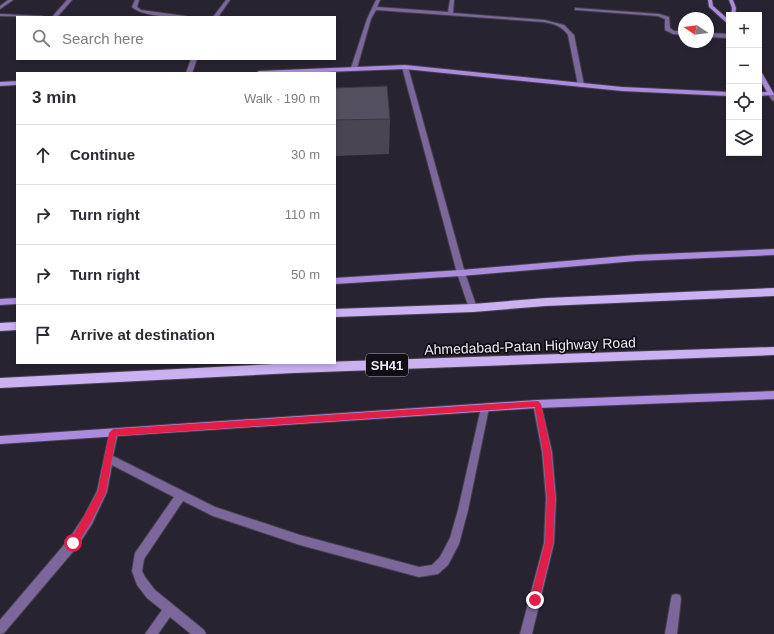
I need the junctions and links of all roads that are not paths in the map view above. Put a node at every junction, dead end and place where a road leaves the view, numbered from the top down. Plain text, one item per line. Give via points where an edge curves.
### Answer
1 (11, 0) edge
2 (70, 0) edge
3 (137, 0) edge
4 (228, 0) edge
5 (378, 0) edge
6 (452, 0) edge
7 (710, 0) edge
8 (731, 0) edge
9 (0, 8) edge
10 (374, 8) junction
11 (577, 9) dead end
12 (734, 12) edge
13 (450, 14) junction
14 (0, 15) edge
15 (21, 16) edge
16 (55, 16) edge
17 (178, 16) edge
18 (216, 16) edge
19 (726, 20) edge
20 (678, 32) edge
21 (714, 35) edge
22 (726, 36) edge
23 (194, 60) edge
24 (405, 67) junction
25 (354, 68) junction
26 (189, 72) edge
27 (278, 72) edge
28 (762, 78) edge
29 (16, 83) edge
30 (0, 84) edge
31 (581, 85) junction
32 (726, 94) edge
33 (762, 94) edge
34 (772, 96) edge
35 (774, 252) edge
36 (461, 273) junction
37 (336, 281) edge
38 (774, 292) edge
39 (16, 301) edge
40 (0, 302) edge
41 (473, 308) junction
42 (336, 313) edge
43 (16, 326) edge
44 (0, 327) edge
45 (774, 351) edge
46 (0, 383) edge
47 (774, 395) edge
48 (538, 404) junction
49 (485, 408) junction
50 (113, 433) junction
51 (0, 440) edge
52 (108, 458) junction
53 (181, 495) junction
54 (676, 599) dead end
55 (168, 610) junction
56 (0, 629) edge
57 (151, 634) edge
58 (200, 634) edge
59 (526, 634) edge
60 (671, 634) edge

1 - 9 street
2 - 16 street
3 - 17 street via 134,7 140,11
4 - 18 street
5 - 10 street
6 - 13 street
7 - 19 street via 711,6
8 - 12 street
10 - 13 street
10 - 25 street
11 - 20 street via 659,15 667,18 667,29
13 - 31 street via 544,21 562,25 571,35
14 - 15 street
21 - 22 street
23 - 26 street
24 - 25 street
24 - 31 street
24 - 36 street
25 - 27 street
28 - 34 street
29 - 30 street
31 - 32 street
33 - 34 street
35 - 36 street via 636,258
36 - 37 street
36 - 41 street
38 - 41 main road via 546,302
39 - 40 street
41 - 42 main road
43 - 44 main road
45 - 46 main road, Ahmedabad-Patan Highway Road / SH41 via 294,368
47 - 48 street
48 - 49 street
48 - 59 street via 550,483 549,543
49 - 50 street
49 - 53 street via 455,540 444,561 434,570 419,572 300,540 213,511
50 - 51 street
50 - 52 street
52 - 53 street
52 - 56 street via 102,492 81,531
53 - 55 street via 139,557 137,571 151,594
54 - 60 street
55 - 57 street
55 - 58 street

